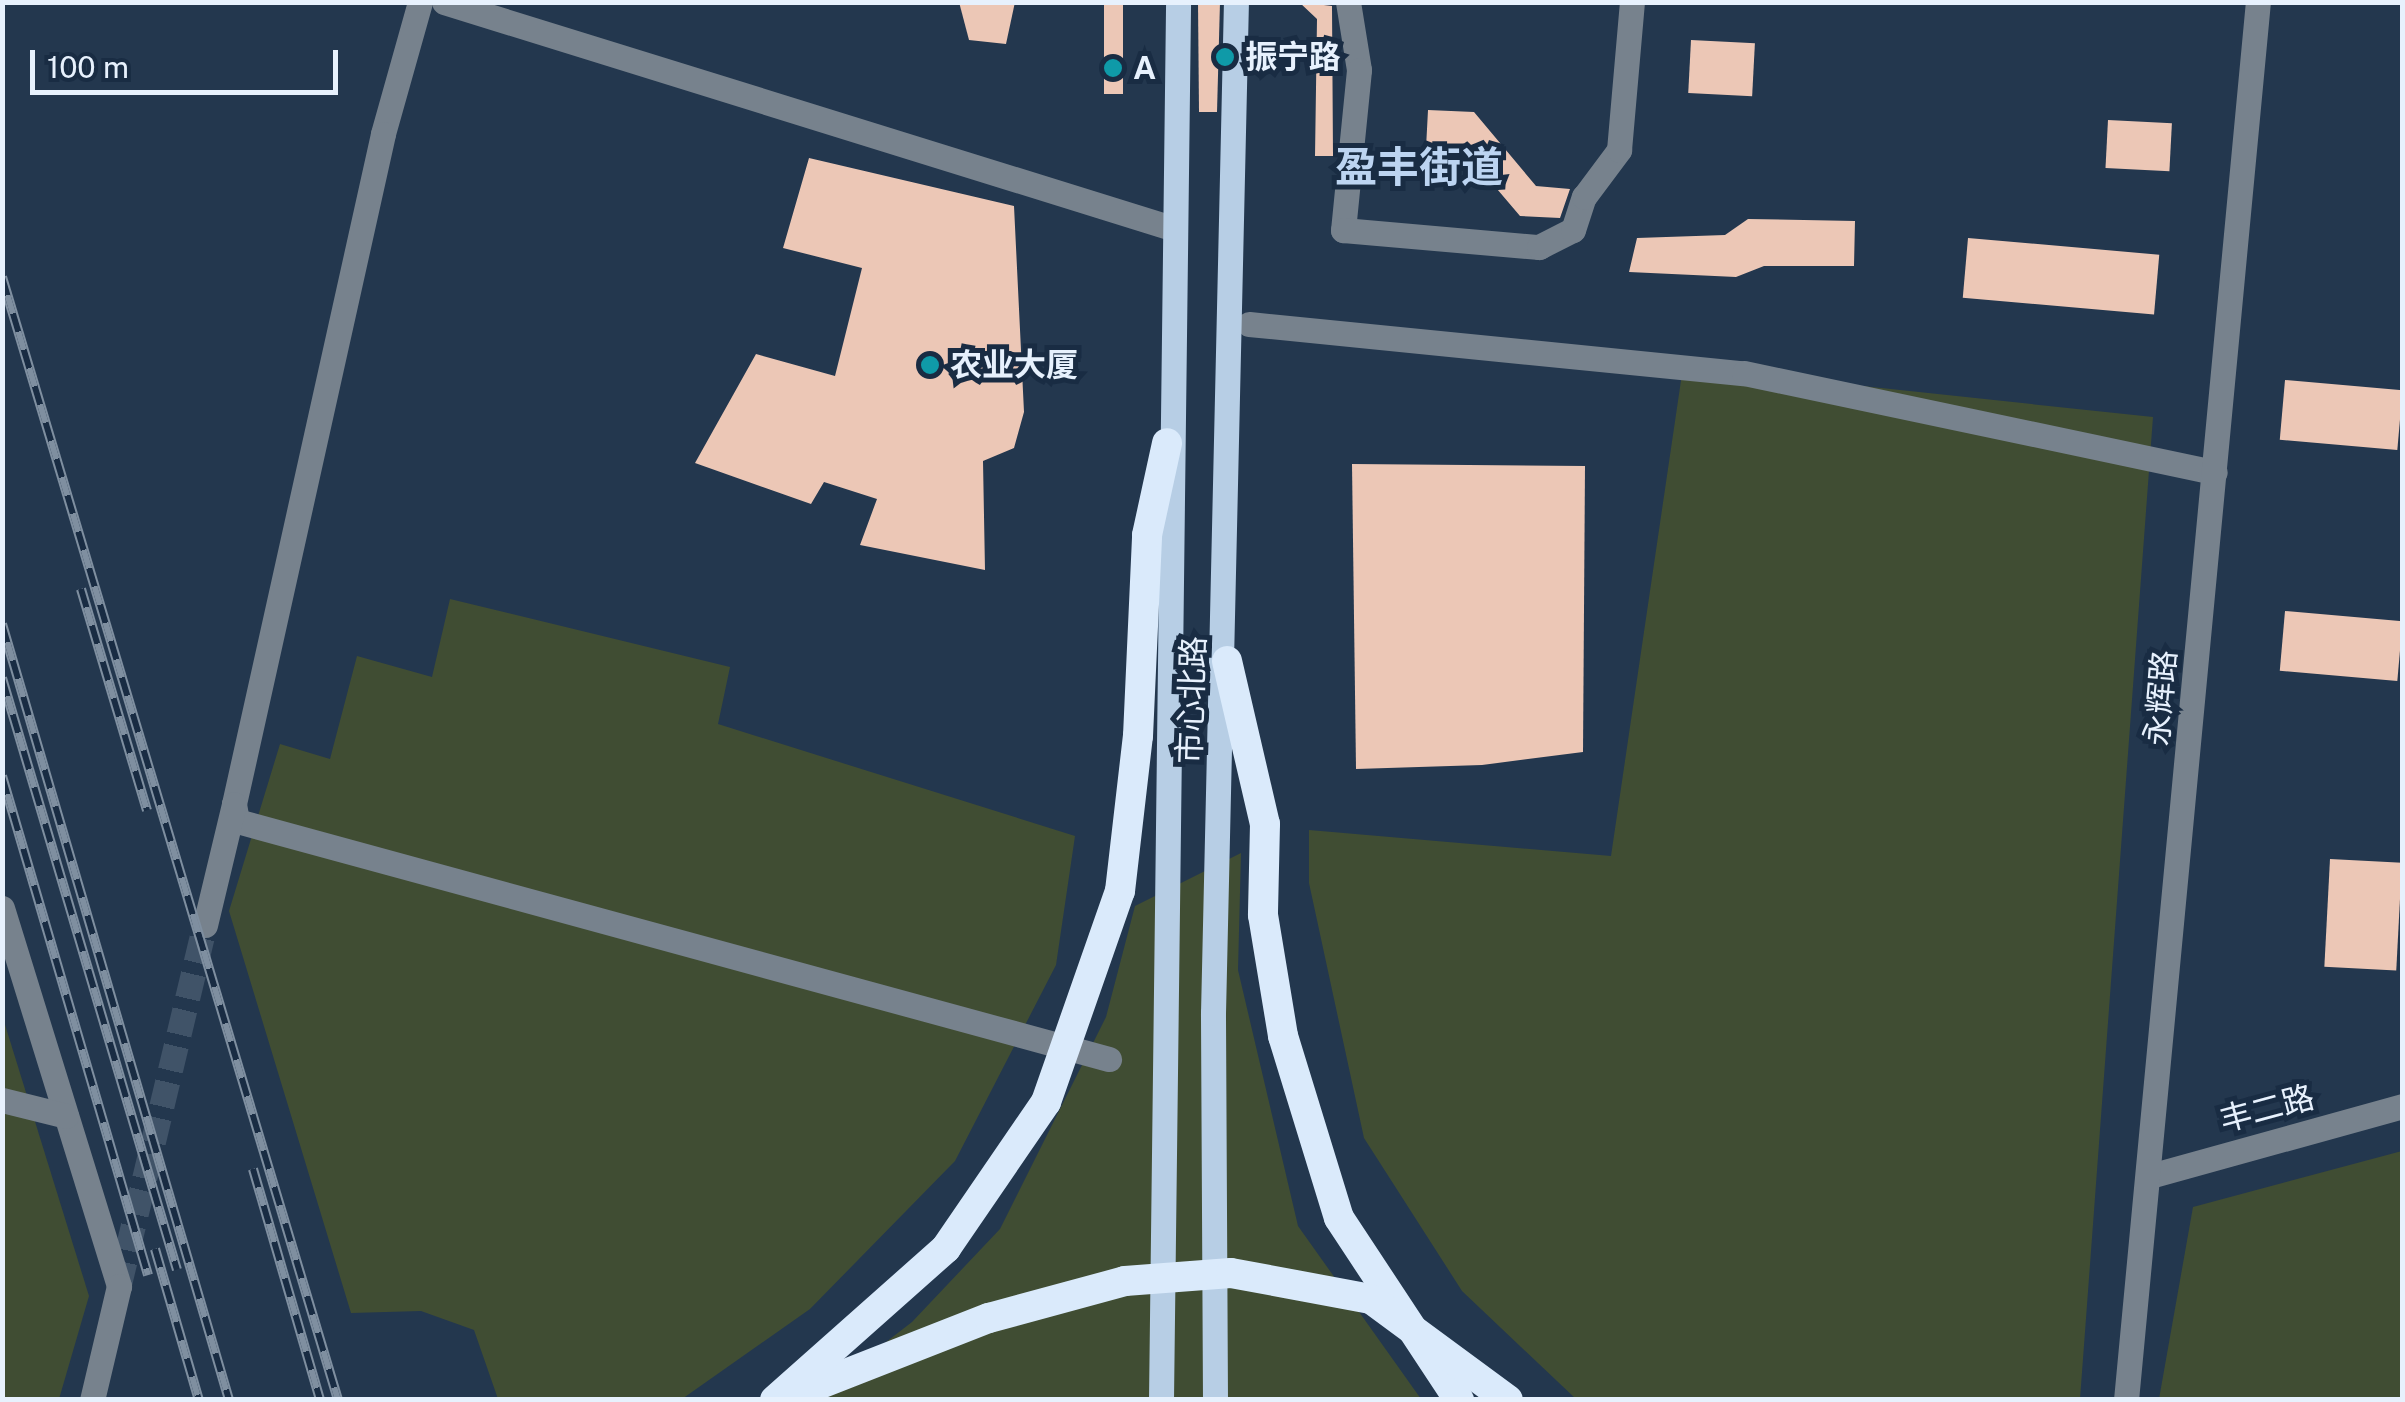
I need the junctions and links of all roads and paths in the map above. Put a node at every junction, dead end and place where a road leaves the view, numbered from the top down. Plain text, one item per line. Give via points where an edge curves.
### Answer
1 (420, 2) edge
2 (444, 2) edge
3 (1178, 2) edge
4 (1236, 2) edge
5 (1348, 2) edge
6 (1632, 2) edge
7 (2258, 2) edge
8 (1172, 228) junction
9 (1249, 324) dead end
10 (1166, 443) junction
11 (2215, 472) junction
12 (1227, 661) junction
13 (234, 804) junction
14 (2, 908) edge
15 (205, 924) tunnel mouth
16 (1108, 1059) dead end
17 (2, 1100) edge
18 (2402, 1106) edge
19 (66, 1116) junction
20 (2150, 1176) junction
21 (92, 1400) edge
22 (778, 1400) edge
23 (1160, 1400) edge
24 (1215, 1400) edge
25 (1460, 1400) edge
26 (1508, 1400) edge
27 (2126, 1400) edge

1 - 13 street via 383,134
2 - 8 street
3 - 8 main road, 市心北路
4 - 12 main road, 市心北路
5 - 6 street via 1359,70 1342,230 1539,246 1572,230 1584,197 1620,150
7 - 11 street, 永辉路
8 - 10 main road, 市心北路
9 - 11 street via 1744,374
10 - 22 highway, bridge via 1147,534 1138,736 1120,891 1046,1102 946,1248
10 - 23 main road, 市心北路
11 - 20 street, 永辉路
12 - 24 main road, 市心北路 via 1213,1014
12 - 25 highway, bridge via 1265,824 1263,915 1282,1036 1340,1218
13 - 15 street
13 - 16 street via 237,821 251,831 704,943
14 - 19 street
17 - 19 street
18 - 20 street, 丰二路
19 - 21 street via 119,1286
20 - 27 street, 永辉路
22 - 26 highway, bridge via 989,1318 1124,1281 1231,1273 1371,1298

